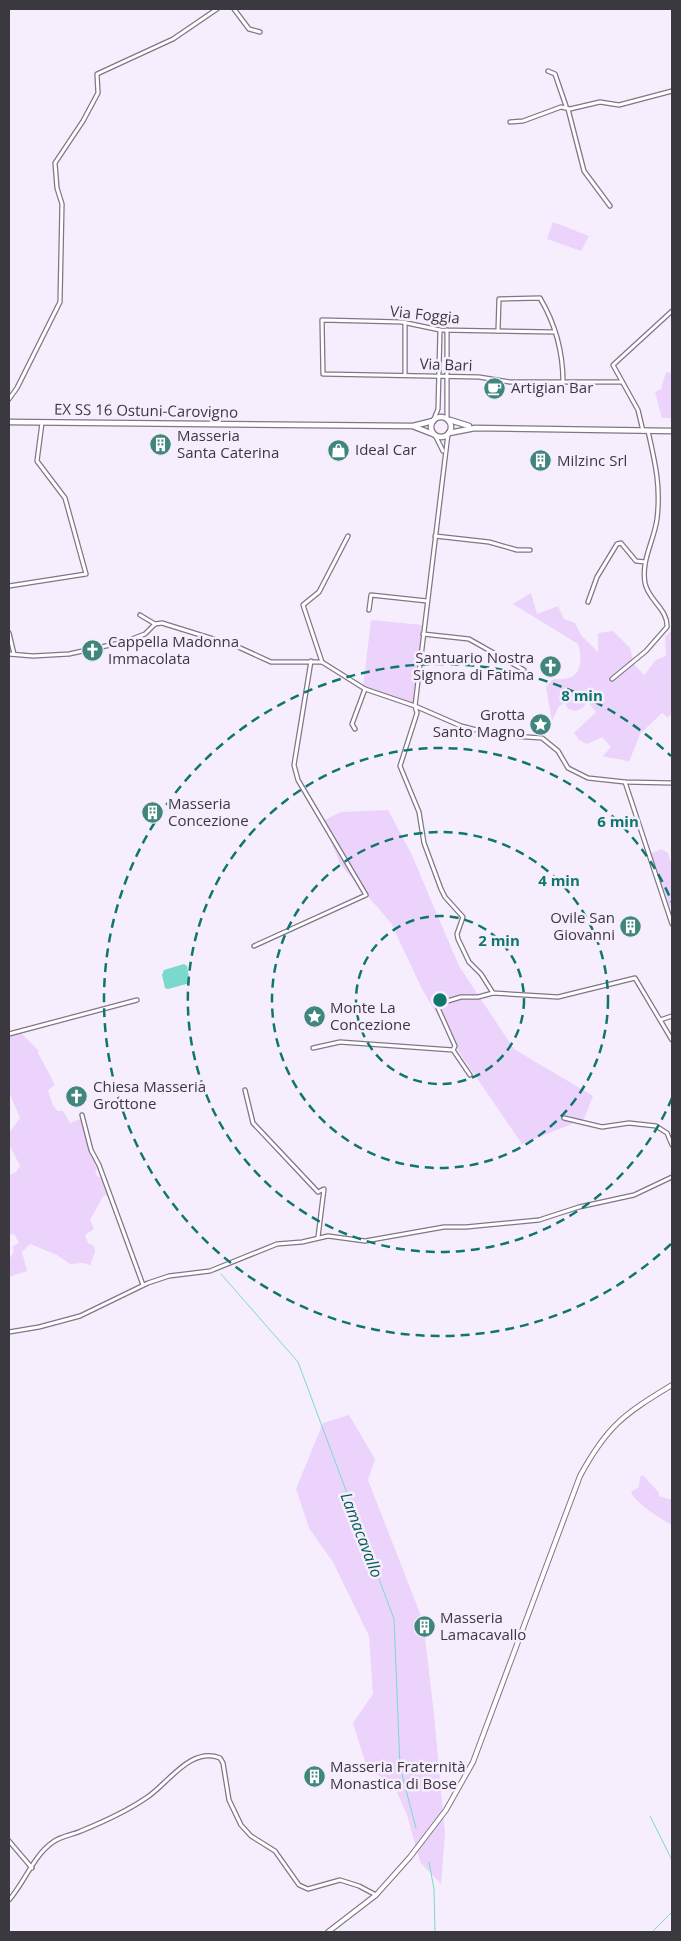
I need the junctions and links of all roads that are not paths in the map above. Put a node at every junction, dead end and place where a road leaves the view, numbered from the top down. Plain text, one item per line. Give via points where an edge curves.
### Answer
1 (217, 9) edge
2 (234, 9) edge
3 (260, 32) dead end
4 (548, 71) dead end
5 (672, 91) edge
6 (567, 107) junction
7 (510, 122) dead end
8 (610, 206) dead end
9 (672, 311) edge
10 (322, 320) joint
11 (406, 323) junction
12 (440, 330) junction
13 (447, 330) junction
14 (498, 331) junction
15 (555, 332) junction
16 (405, 375) junction
17 (439, 376) junction
18 (446, 376) junction
19 (563, 382) junction
20 (622, 382) junction
21 (9, 399) edge
22 (448, 419) junction
23 (433, 420) junction
24 (9, 422) edge
25 (43, 422) junction
26 (413, 426) junction
27 (475, 428) junction
28 (646, 430) junction
29 (672, 431) edge
30 (449, 434) junction
31 (435, 435) junction
32 (444, 454) junction
33 (348, 536) dead end
34 (435, 536) junction
35 (530, 550) dead end
36 (645, 562) junction
37 (9, 586) edge
38 (427, 601) junction
39 (588, 602) dead end
40 (369, 610) dead end
41 (140, 615) dead end
42 (155, 624) junction
43 (9, 633) edge
44 (424, 634) junction
45 (9, 654) edge
46 (14, 654) junction
47 (311, 661) junction
48 (322, 662) junction
49 (524, 670) dead end
50 (612, 679) dead end
51 (365, 689) junction
52 (415, 706) junction
53 (355, 729) dead end
54 (625, 782) junction
55 (672, 783) edge
56 (672, 924) edge
57 (254, 946) dead end
58 (492, 993) junction
59 (137, 1000) dead end
60 (672, 1016) edge
61 (659, 1020) junction
62 (9, 1034) edge
63 (672, 1040) edge
64 (313, 1048) dead end
65 (454, 1050) junction
66 (470, 1074) dead end
67 (245, 1090) dead end
68 (82, 1115) dead end
69 (564, 1118) dead end
70 (672, 1145) edge
71 (672, 1177) edge
72 (318, 1237) junction
73 (143, 1285) junction
74 (9, 1332) edge
75 (672, 1385) edge
76 (9, 1841) edge
77 (32, 1868) junction
78 (376, 1895) junction
79 (9, 1900) edge
80 (328, 1932) edge

1 - 21 street via 172,39 97,74 98,93 56,163 62,204 60,302
2 - 3 street via 249,29
4 - 6 street via 555,74
5 - 6 street via 619,105 600,102
6 - 7 street
6 - 8 street via 584,171
9 - 20 street via 613,365
10 - 11 street, Via Foggia
10 - 16 street, Via Bari via 323,374
11 - 12 street, Via Foggia
11 - 16 street
12 - 13 street, Via Foggia
12 - 17 street
13 - 14 street, Via Foggia
13 - 18 street
14 - 15 street, Via Foggia
14 - 15 street via 499,299 540,298
15 - 19 street via 563,356
16 - 17 street, Via Bari
17 - 18 street, Via Bari
17 - 23 street via 438,409
18 - 19 street, Via Bari via 510,382
18 - 22 street
19 - 20 street, Via Bari
20 - 28 street
22 - 23 main road via 440,417
22 - 27 main road
22 - 30 main road via 451,424
23 - 26 main road
23 - 31 main road via 431,426
24 - 25 main road, EX SS 16 Ostuni-Carovigno
25 - 26 main road, EX SS 16 Ostuni-Carovigno
25 - 37 street via 37,461 65,498 86,574
26 - 31 main road
27 - 28 main road
27 - 30 main road
28 - 29 main road
28 - 36 street via 659,484 657,520
30 - 31 main road
30 - 32 street
31 - 32 street
32 - 34 street
33 - 48 street via 319,592 303,605
34 - 35 street
34 - 38 street
36 - 39 street via 636,562 621,543 617,544 597,577
36 - 50 street via 645,585 665,616 667,627 646,651
38 - 40 street via 371,594
38 - 44 street
41 - 42 street
42 - 46 street via 145,634 103,647 69,654
42 - 47 street via 162,623 236,646 271,662
43 - 46 street
44 - 49 street via 469,639
44 - 52 street
45 - 46 street
47 - 48 street
47 - 57 street via 294,765 298,780 366,895
48 - 51 street
51 - 52 street
51 - 53 street via 352,724
52 - 54 street via 461,726 496,735 542,738 558,751 568,768 588,778
52 - 58 street via 416,720 401,769 419,812 424,843 441,889 463,917 458,939 469,962
54 - 55 street
54 - 56 street
58 - 61 street via 558,997 635,978
58 - 65 street via 461,997 438,1005
59 - 62 street
60 - 61 street
61 - 63 street
64 - 65 street via 340,1042
65 - 66 street
67 - 72 street via 253,1123 318,1192 324,1189
68 - 73 street via 91,1150
69 - 70 street via 602,1128 629,1123 656,1126 667,1133
71 - 72 street via 634,1195 579,1206 539,1220 466,1228 444,1226 365,1241
72 - 73 street via 277,1244 210,1271 168,1276
73 - 74 street via 80,1316
75 - 78 street via 633,1409 609,1430 595,1449 580,1476 472,1762 446,1810
76 - 77 street
77 - 78 street via 42,1851 54,1841 141,1801 180,1768 206,1755 220,1758 223,1763 229,1800 241,1825 251,1836 275,1851 299,1885 308,1889 340,1880
77 - 79 street
78 - 80 street

